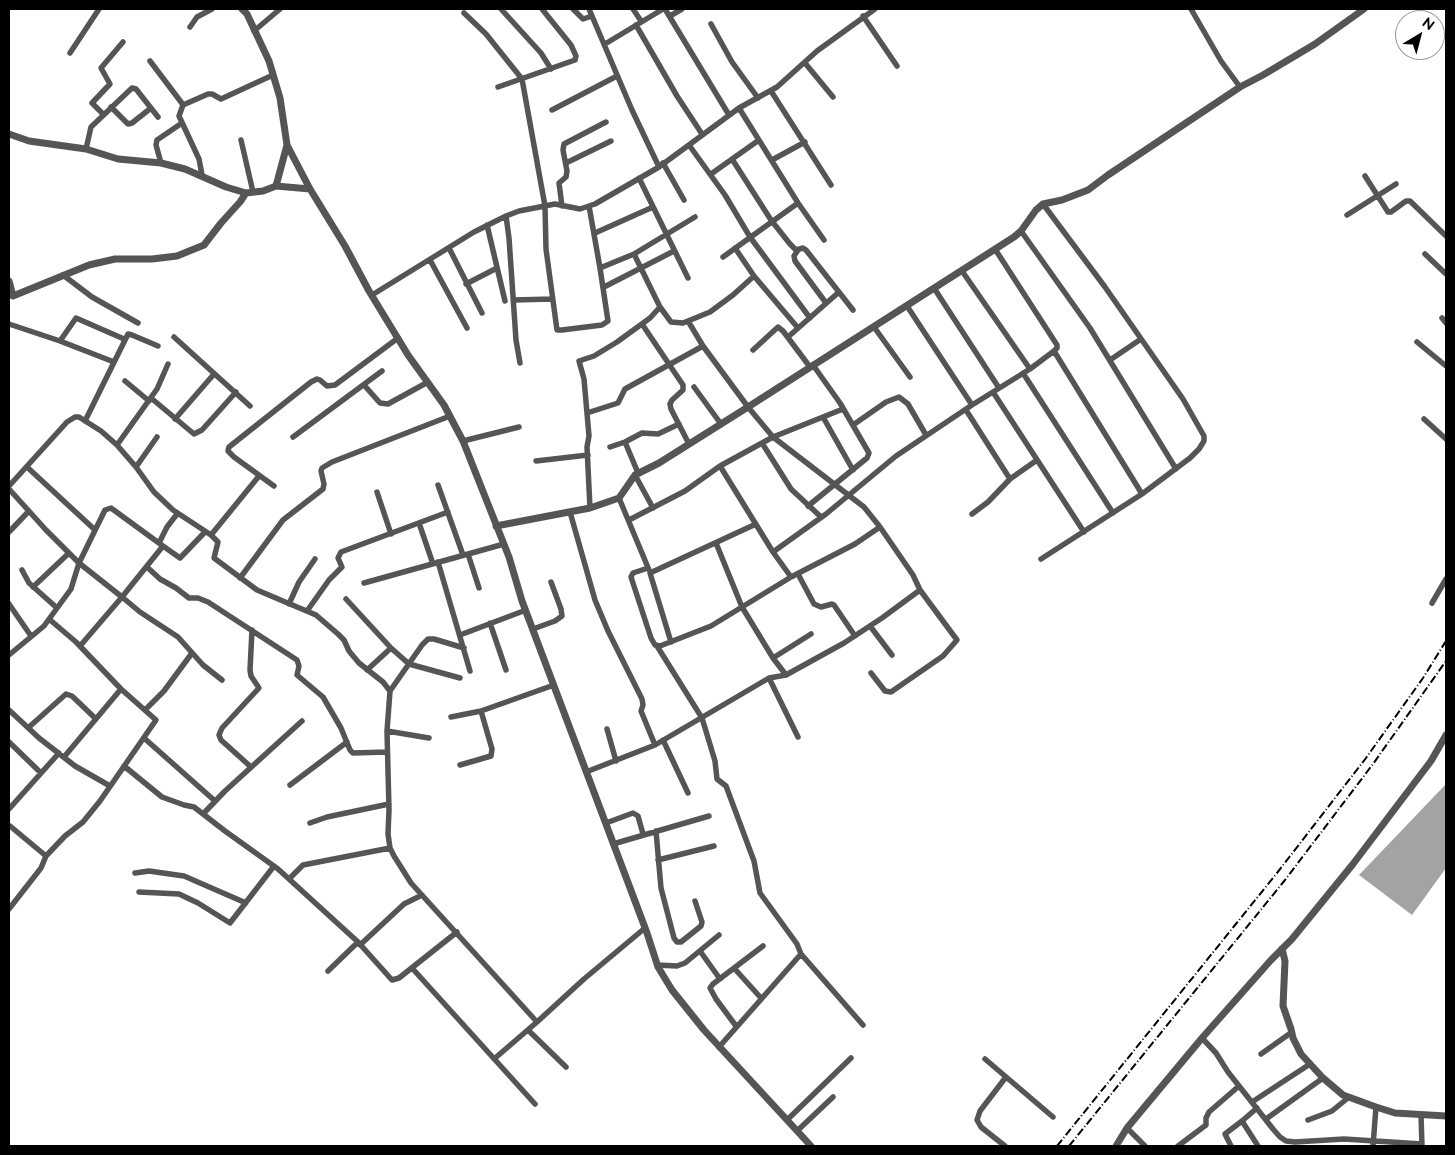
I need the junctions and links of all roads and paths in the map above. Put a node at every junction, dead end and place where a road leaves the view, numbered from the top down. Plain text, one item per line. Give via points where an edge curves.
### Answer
1 (99, 9) edge
2 (212, 9) edge
3 (242, 9) edge
4 (280, 9) edge
5 (501, 9) edge
6 (542, 9) edge
7 (573, 9) edge
8 (589, 9) edge
9 (633, 9) edge
10 (664, 9) edge
11 (682, 9) edge
12 (875, 9) edge
13 (1192, 9) edge
14 (1362, 9) edge
15 (464, 13) dead end
16 (592, 16) junction
17 (670, 16) junction
18 (863, 16) junction
19 (639, 23) junction
20 (712, 24) dead end
21 (190, 27) dead end
22 (254, 31) junction
23 (123, 42) dead end
24 (605, 44) junction
25 (70, 53) dead end
26 (150, 61) dead end
27 (805, 63) junction
28 (897, 66) dead end
29 (551, 69) junction
30 (273, 75) junction
31 (617, 76) junction
32 (522, 79) junction
33 (1240, 87) junction
34 (498, 88) dead end
35 (772, 90) junction
36 (833, 97) dead end
37 (758, 98) junction
38 (183, 105) junction
39 (111, 107) junction
40 (151, 108) junction
41 (739, 108) junction
42 (552, 110) dead end
43 (103, 114) junction
44 (729, 115) junction
45 (158, 117) dead end
46 (606, 122) dead end
47 (182, 123) junction
48 (9, 134) edge
49 (702, 134) junction
50 (241, 140) dead end
51 (759, 140) junction
52 (611, 141) dead end
53 (805, 142) junction
54 (287, 145) junction
55 (689, 145) junction
56 (86, 149) junction
57 (732, 159) junction
58 (772, 160) junction
59 (566, 162) junction
60 (161, 163) junction
61 (661, 165) junction
62 (711, 174) junction
63 (202, 175) junction
64 (1365, 176) dead end
65 (639, 178) junction
66 (1396, 184) dead end
67 (831, 185) dead end
68 (276, 186) junction
69 (310, 189) junction
70 (250, 193) junction
71 (1377, 197) junction
72 (684, 200) dead end
73 (798, 203) junction
74 (1043, 204) junction
75 (545, 206) junction
76 (562, 206) junction
77 (589, 206) junction
78 (653, 207) junction
79 (506, 216) junction
80 (1347, 216) dead end
81 (695, 217) dead end
82 (771, 220) junction
83 (487, 225) junction
84 (1021, 231) junction
85 (594, 233) junction
86 (667, 235) junction
87 (1446, 236) edge
88 (750, 237) junction
89 (824, 240) dead end
90 (449, 248) junction
91 (735, 248) junction
92 (995, 249) junction
93 (798, 250) junction
94 (674, 251) junction
95 (634, 254) junction
96 (1425, 254) dead end
97 (723, 257) dead end
98 (430, 260) junction
99 (498, 268) junction
100 (600, 268) junction
101 (641, 268) junction
102 (962, 271) junction
103 (1446, 274) edge
104 (64, 275) junction
105 (754, 276) junction
106 (688, 278) dead end
107 (9, 281) edge
108 (466, 284) junction
109 (604, 287) junction
110 (934, 288) junction
111 (839, 292) junction
112 (372, 295) junction
113 (11, 296) edge
114 (552, 299) junction
115 (514, 300) junction
116 (505, 301) dead end
117 (826, 303) junction
118 (907, 306) junction
119 (660, 307) junction
120 (853, 310) dead end
121 (482, 313) dead end
122 (810, 318) junction
123 (688, 321) junction
124 (138, 323) dead end
125 (9, 324) edge
126 (642, 324) junction
127 (874, 327) junction
128 (467, 328) dead end
129 (798, 328) junction
130 (174, 337) dead end
131 (788, 337) junction
132 (398, 338) junction
133 (124, 339) junction
134 (1141, 339) junction
135 (60, 341) junction
136 (1418, 342) dead end
137 (158, 346) dead end
138 (703, 346) junction
139 (753, 350) dead end
140 (1054, 351) junction
141 (1110, 360) junction
142 (114, 362) junction
143 (520, 362) dead end
144 (168, 364) dead end
145 (669, 365) junction
146 (811, 366) junction
147 (1446, 366) edge
148 (1030, 369) junction
149 (382, 371) dead end
150 (1023, 373) junction
151 (214, 374) junction
152 (910, 377) dead end
153 (125, 381) dead end
154 (428, 382) junction
155 (364, 385) junction
156 (694, 387) dead end
157 (999, 388) junction
158 (236, 392) junction
159 (993, 392) junction
160 (150, 400) junction
161 (972, 405) junction
162 (250, 406) dead end
163 (748, 407) junction
164 (843, 409) junction
165 (966, 410) junction
166 (586, 413) junction
167 (450, 416) junction
168 (823, 417) junction
169 (175, 419) junction
170 (1424, 420) dead end
171 (85, 421) junction
172 (679, 424) junction
173 (720, 424) junction
174 (853, 425) junction
175 (520, 427) dead end
176 (926, 435) junction
177 (293, 437) dead end
178 (772, 437) junction
179 (157, 438) dead end
180 (1446, 439) edge
181 (463, 441) junction
182 (626, 442) junction
183 (762, 443) junction
184 (689, 444) junction
185 (117, 445) junction
186 (610, 447) dead end
187 (588, 455) junction
188 (1037, 460) junction
189 (536, 461) dead end
190 (720, 466) junction
191 (27, 467) junction
192 (136, 467) junction
193 (1176, 469) junction
194 (853, 470) junction
195 (637, 474) junction
196 (259, 476) junction
197 (1010, 479) junction
198 (834, 484) junction
199 (438, 485) dead end
200 (274, 486) dead end
201 (9, 488) edge
202 (377, 492) dead end
203 (1142, 494) junction
204 (848, 495) junction
205 (619, 498) junction
206 (808, 506) junction
207 (590, 508) junction
208 (653, 508) junction
209 (28, 511) junction
210 (448, 512) junction
211 (570, 512) junction
212 (1113, 513) junction
213 (177, 514) junction
214 (972, 514) dead end
215 (821, 517) junction
216 (629, 520) junction
217 (419, 524) junction
218 (756, 524) junction
219 (496, 526) junction
220 (880, 527) junction
221 (94, 529) junction
222 (9, 532) edge
223 (205, 532) junction
224 (1084, 532) junction
225 (391, 534) junction
226 (211, 535) junction
227 (716, 543) junction
228 (504, 544) junction
229 (161, 545) junction
230 (773, 552) junction
231 (69, 553) junction
232 (466, 554) junction
233 (315, 559) dead end
234 (1041, 559) dead end
235 (79, 563) junction
236 (436, 563) junction
237 (147, 567) junction
238 (22, 570) dead end
239 (649, 570) junction
240 (798, 574) junction
241 (792, 577) junction
242 (240, 578) junction
243 (1446, 579) edge
244 (551, 582) dead end
245 (364, 583) dead end
246 (33, 587) junction
247 (479, 588) dead end
248 (920, 590) junction
249 (122, 597) junction
250 (346, 599) dead end
251 (1432, 603) dead end
252 (9, 604) edge
253 (290, 604) junction
254 (742, 607) junction
255 (57, 608) junction
256 (526, 610) junction
257 (307, 611) junction
258 (49, 619) junction
259 (490, 623) junction
260 (870, 626) junction
261 (533, 629) junction
262 (252, 630) junction
263 (811, 634) dead end
264 (460, 635) junction
265 (31, 636) junction
266 (855, 636) junction
267 (671, 642) junction
268 (80, 646) junction
269 (657, 646) junction
270 (391, 648) junction
271 (464, 648) junction
272 (192, 653) junction
273 (9, 655) edge
274 (892, 655) dead end
275 (772, 658) junction
276 (409, 664) junction
277 (367, 670) junction
278 (506, 670) dead end
279 (470, 671) dead end
280 (871, 673) dead end
281 (786, 675) junction
282 (460, 678) dead end
283 (769, 678) junction
284 (222, 680) dead end
285 (554, 685) junction
286 (121, 689) junction
287 (390, 690) junction
288 (9, 710) edge
289 (145, 710) junction
290 (481, 710) junction
291 (451, 717) dead end
292 (702, 718) junction
293 (96, 719) junction
294 (302, 720) dead end
295 (28, 728) junction
296 (606, 729) dead end
297 (387, 730) junction
298 (1446, 735) edge
299 (798, 736) dead end
300 (144, 738) junction
301 (429, 738) dead end
302 (663, 740) junction
303 (9, 742) edge
304 (347, 742) junction
305 (655, 745) junction
306 (387, 752) junction
307 (61, 755) junction
308 (616, 761) junction
309 (460, 765) dead end
310 (124, 766) junction
311 (251, 767) junction
312 (586, 772) junction
313 (41, 773) junction
314 (110, 786) junction
315 (290, 786) dead end
316 (688, 793) dead end
317 (215, 801) junction
318 (389, 804) junction
319 (9, 809) edge
320 (203, 814) junction
321 (709, 816) dead end
322 (310, 823) dead end
323 (606, 823) junction
324 (9, 826) edge
325 (656, 831) junction
326 (643, 834) junction
327 (614, 844) junction
328 (714, 846) dead end
329 (390, 848) junction
330 (46, 856) junction
331 (658, 860) junction
332 (274, 866) junction
333 (135, 873) dead end
334 (289, 879) junction
335 (139, 892) dead end
336 (422, 895) junction
337 (694, 901) dead end
338 (246, 903) junction
339 (9, 908) edge
340 (645, 928) junction
341 (457, 932) junction
342 (719, 934) dead end
343 (359, 944) junction
344 (763, 946) dead end
345 (1282, 949) junction
346 (700, 951) junction
347 (801, 954) junction
348 (657, 965) junction
349 (412, 968) junction
350 (734, 968) junction
351 (328, 971) dead end
352 (720, 979) junction
353 (760, 998) junction
354 (537, 1022) junction
355 (863, 1025) dead end
356 (736, 1026) junction
357 (528, 1030) junction
358 (1292, 1032) junction
359 (1202, 1038) junction
360 (719, 1047) junction
361 (1261, 1054) dead end
362 (852, 1058) dead end
363 (494, 1059) junction
364 (984, 1059) dead end
365 (1310, 1064) junction
366 (566, 1067) dead end
367 (1006, 1078) junction
368 (1323, 1078) junction
369 (1239, 1086) junction
370 (833, 1096) dead end
371 (1350, 1097) junction
372 (1252, 1102) junction
373 (535, 1104) dead end
374 (1376, 1107) junction
375 (1257, 1108) junction
376 (1421, 1115) junction
377 (1446, 1116) edge
378 (1053, 1117) dead end
379 (1266, 1119) junction
380 (787, 1120) junction
381 (1308, 1120) dead end
382 (1242, 1121) junction
383 (1127, 1128) junction
384 (797, 1131) junction
385 (1373, 1143) edge
386 (1422, 1145) edge
387 (810, 1146) edge
388 (1005, 1146) edge
389 (1116, 1146) edge
390 (1145, 1146) edge
391 (1178, 1146) edge
392 (1231, 1146) edge
393 (1258, 1146) edge

1 - 25 street
2 - 21 street via 197,17
3 - 22 street
4 - 22 street
5 - 29 street via 541,53
6 - 29 street via 576,56 575,60
7 - 16 street via 583,19
8 - 16 street
9 - 19 street
10 - 17 street
10 - 19 street
11 - 17 street
12 - 18 street
13 - 33 street
14 - 33 street via 1315,44
15 - 32 street via 486,34
16 - 24 street
17 - 44 street
18 - 27 street
18 - 28 street
19 - 24 street
19 - 49 street via 677,96
20 - 37 street via 732,62
22 - 30 street
23 - 43 street via 100,68 110,84 92,103
24 - 31 street
26 - 38 street
27 - 35 street
27 - 36 street
29 - 32 street
30 - 38 street via 221,99 208,94
30 - 54 street
31 - 42 street
31 - 61 street
32 - 34 street
32 - 75 street
33 - 74 street via 1088,190
35 - 37 street
35 - 53 street
37 - 41 street
38 - 47 street via 179,116
39 - 40 street via 128,124
39 - 40 street via 134,88
39 - 43 street
40 - 45 street
41 - 44 street
41 - 51 street
43 - 56 street via 91,127
44 - 49 street
46 - 59 street via 564,144
47 - 60 street via 157,140
47 - 63 street via 199,159
48 - 56 street via 29,141
49 - 55 street
50 - 70 street
51 - 57 street
51 - 58 street
52 - 59 street
53 - 58 street
53 - 67 street
54 - 68 street
54 - 69 street
55 - 61 street
55 - 62 street
56 - 60 street via 118,159
57 - 62 street
57 - 82 street
58 - 73 street
59 - 76 street via 566,177 559,183
60 - 63 street
61 - 65 street
61 - 72 street
62 - 88 street
63 - 70 street via 226,187
64 - 71 street
65 - 77 street
65 - 78 street
66 - 71 street
68 - 69 street
68 - 70 street
69 - 112 street
70 - 104 street via 204,244 177,256 152,260 115,259
71 - 80 street
71 - 87 street via 1389,213 1406,201 1412,202
73 - 82 street
73 - 89 street
74 - 84 street
74 - 134 street
75 - 76 street
75 - 79 street
75 - 114 street via 544,232
76 - 77 street via 580,209
77 - 85 street
78 - 85 street
78 - 86 street
79 - 83 street
79 - 115 street
81 - 86 street
82 - 88 street
82 - 93 street
83 - 90 street
83 - 99 street
84 - 92 street
84 - 141 street
85 - 100 street
86 - 94 street
86 - 95 street
88 - 91 street
88 - 122 street
90 - 98 street
90 - 108 street
91 - 97 street
91 - 105 street
92 - 102 street
92 - 140 street via 1054,338 1057,348
93 - 111 street via 806,250
93 - 117 street via 795,261
94 - 101 street
94 - 106 street
95 - 100 street
95 - 101 street
96 - 103 street
98 - 112 street
98 - 128 street
99 - 108 street
99 - 116 street
100 - 109 street
101 - 109 street
101 - 119 street
102 - 110 street
102 - 148 street
104 - 113 street
104 - 124 street via 92,297
105 - 123 street via 710,312
105 - 129 street
107 - 113 street
108 - 121 street
109 - 114 street via 608,318 602,325 557,330
110 - 118 street
110 - 157 street
111 - 117 street
111 - 120 street
112 - 132 street
114 - 115 street
115 - 143 street
117 - 122 street
118 - 127 street
118 - 161 street
119 - 123 street via 671,322
119 - 126 street
122 - 129 street
123 - 138 street
125 - 135 street
126 - 145 street
126 - 166 street via 594,356 579,361 584,379
127 - 146 street
127 - 152 street
129 - 131 street
130 - 151 street
131 - 139 street via 781,328 776,328
131 - 146 street
132 - 154 street
132 - 196 street via 335,385 327,386 320,380 312,382 231,445 228,449 230,454
133 - 135 street via 76,318
133 - 137 street via 129,334
133 - 142 street
134 - 141 street
134 - 193 street via 1183,399 1204,436 1199,449
135 - 142 street
136 - 147 street
138 - 145 street
138 - 163 street
140 - 148 street
140 - 203 street
141 - 193 street
142 - 171 street
144 - 160 street
145 - 166 street via 624,389 615,405
145 - 172 street via 684,388 670,404
146 - 163 street
146 - 164 street
148 - 150 street
149 - 155 street
150 - 157 street
150 - 212 street
151 - 158 street
151 - 169 street
153 - 160 street
154 - 155 street via 388,404 380,403
154 - 167 street
155 - 177 street
156 - 173 street
157 - 159 street
158 - 162 street
158 - 169 street via 202,430 194,434
159 - 161 street
159 - 188 street
160 - 169 street
160 - 185 street
161 - 165 street
163 - 173 street
163 - 178 street
164 - 168 street
164 - 174 street
165 - 176 street
165 - 197 street
166 - 187 street
167 - 181 street
167 - 242 street via 322,468 323,489 283,520
168 - 178 street
168 - 194 street
170 - 180 street
171 - 185 street
171 - 191 street via 79,417 71,418
172 - 182 street via 658,434 636,435
172 - 184 street
173 - 184 street
174 - 176 street via 899,396 908,404
174 - 194 street via 869,454
175 - 181 street
176 - 204 street
178 - 183 street
178 - 198 street
179 - 192 street
181 - 219 street
182 - 186 street
182 - 195 street
183 - 190 street
183 - 206 street via 791,489
184 - 195 street
185 - 192 street
187 - 189 street
187 - 207 street
188 - 197 street
188 - 224 street
190 - 208 street
190 - 218 street
191 - 201 street
191 - 221 street
192 - 213 street via 154,492
193 - 203 street
194 - 198 street
195 - 205 street
195 - 208 street
196 - 200 street
196 - 226 street
197 - 214 street
198 - 204 street
198 - 206 street
199 - 210 street
201 - 209 street
202 - 225 street
203 - 212 street
204 - 215 street
204 - 220 street via 864,507
205 - 207 street
205 - 216 street
206 - 215 street
207 - 211 street
208 - 216 street
209 - 222 street
209 - 231 street
210 - 217 street
210 - 232 street
211 - 219 street
211 - 305 street via 595,600 642,699 641,711
212 - 224 street
213 - 223 street
213 - 229 street via 166,527
215 - 230 street
216 - 239 street
217 - 225 street
217 - 236 street
218 - 227 street
218 - 230 street
219 - 228 street
220 - 240 street
220 - 248 street
221 - 229 street via 105,510 111,508
221 - 235 street
223 - 226 street
223 - 229 street via 180,558
224 - 234 street
225 - 257 street via 339,554 342,567
226 - 242 street via 218,542 214,558
227 - 239 street
227 - 254 street
228 - 232 street
228 - 256 street
229 - 237 street
230 - 241 street
231 - 235 street
231 - 246 street
232 - 236 street
232 - 247 street
233 - 253 street via 299,582
235 - 249 street
235 - 255 street via 71,588
236 - 245 street
236 - 264 street
237 - 249 street
237 - 262 street via 189,598 208,602
238 - 246 street
239 - 267 street
239 - 269 street via 632,573 631,577
240 - 241 street
240 - 266 street via 814,604 821,607 834,605
241 - 254 street
242 - 253 street via 257,590
243 - 251 street
244 - 261 street via 562,616
246 - 255 street
248 - 260 street
248 - 280 street via 958,640 943,656 891,692 885,691
249 - 268 street
249 - 272 street via 178,637
250 - 270 street
252 - 265 street
253 - 257 street
254 - 267 street via 711,626
254 - 275 street
255 - 258 street
256 - 259 street
256 - 261 street
257 - 277 street via 338,634
258 - 265 street
258 - 268 street
259 - 264 street
259 - 278 street
260 - 266 street
260 - 274 street
261 - 285 street
262 - 304 street via 297,660 297,675 323,697
262 - 311 street via 250,670 259,688 218,735
263 - 275 street
264 - 271 street
265 - 273 street
266 - 281 street
267 - 269 street
268 - 286 street
269 - 292 street
270 - 276 street
270 - 277 street
271 - 276 street via 428,639
271 - 279 street
272 - 284 street
272 - 289 street via 164,691
275 - 281 street
276 - 282 street
276 - 287 street
277 - 287 street
281 - 283 street
283 - 292 street
283 - 299 street
285 - 290 street
285 - 312 street
286 - 289 street
286 - 293 street
287 - 297 street
288 - 295 street
289 - 300 street via 156,720
290 - 291 street
290 - 309 street via 491,756
292 - 302 street
292 - 347 street via 717,779 726,786 754,861 760,893
293 - 295 street via 66,694
293 - 307 street
294 - 311 street
295 - 307 street
296 - 308 street
297 - 301 street
297 - 306 street
298 - 345 street via 1431,761 1353,864
300 - 310 street
300 - 317 street
302 - 305 street
302 - 316 street
303 - 313 street
304 - 306 street via 350,750 357,754
304 - 315 street
305 - 308 street
306 - 318 street
307 - 313 street
307 - 314 street
308 - 312 street
310 - 314 street
310 - 320 street via 162,797 194,807
311 - 317 street
312 - 323 street
313 - 319 street
314 - 330 street via 83,822
317 - 320 street
318 - 322 street
318 - 329 street
320 - 332 street
321 - 325 street
323 - 326 street via 633,813 638,816
323 - 327 street
324 - 330 street
325 - 326 street
325 - 331 street
326 - 327 street
327 - 340 street
328 - 331 street
329 - 334 street via 303,864
329 - 336 street
330 - 339 street via 42,868
331 - 337 street via 661,888 677,942 701,926
332 - 334 street
332 - 338 street
333 - 338 street via 149,871 184,876
334 - 343 street
335 - 338 street via 179,894 230,923
336 - 341 street
336 - 343 street via 404,904
340 - 348 street
340 - 354 street
341 - 349 street
341 - 354 street
342 - 346 street
343 - 349 street via 392,980
343 - 351 street
344 - 350 street
345 - 358 street via 1284,1006
345 - 359 street
346 - 348 street via 677,966
346 - 352 street
347 - 353 street
347 - 355 street
348 - 360 street via 672,990
349 - 363 street
350 - 352 street
350 - 353 street
352 - 356 street via 710,991
353 - 356 street
354 - 357 street
356 - 360 street
357 - 363 street
357 - 366 street
358 - 361 street
358 - 365 street via 1301,1054
359 - 369 street
359 - 383 street
360 - 380 street
362 - 380 street
363 - 373 street
364 - 367 street
365 - 368 street
365 - 372 street
367 - 378 street
367 - 388 street via 980,1111 977,1120
368 - 371 street
368 - 379 street
369 - 372 street
369 - 391 street via 1209,1112 1206,1125
370 - 384 street
371 - 374 street
371 - 381 street via 1332,1112
372 - 375 street
374 - 376 street via 1395,1113
374 - 385 street
375 - 379 street
375 - 382 street
376 - 377 street
376 - 386 street
379 - 385 street via 1286,1141 1344,1139
380 - 384 street
382 - 392 street via 1225,1134
382 - 393 street
383 - 389 street
383 - 390 street
384 - 387 street
385 - 386 street

